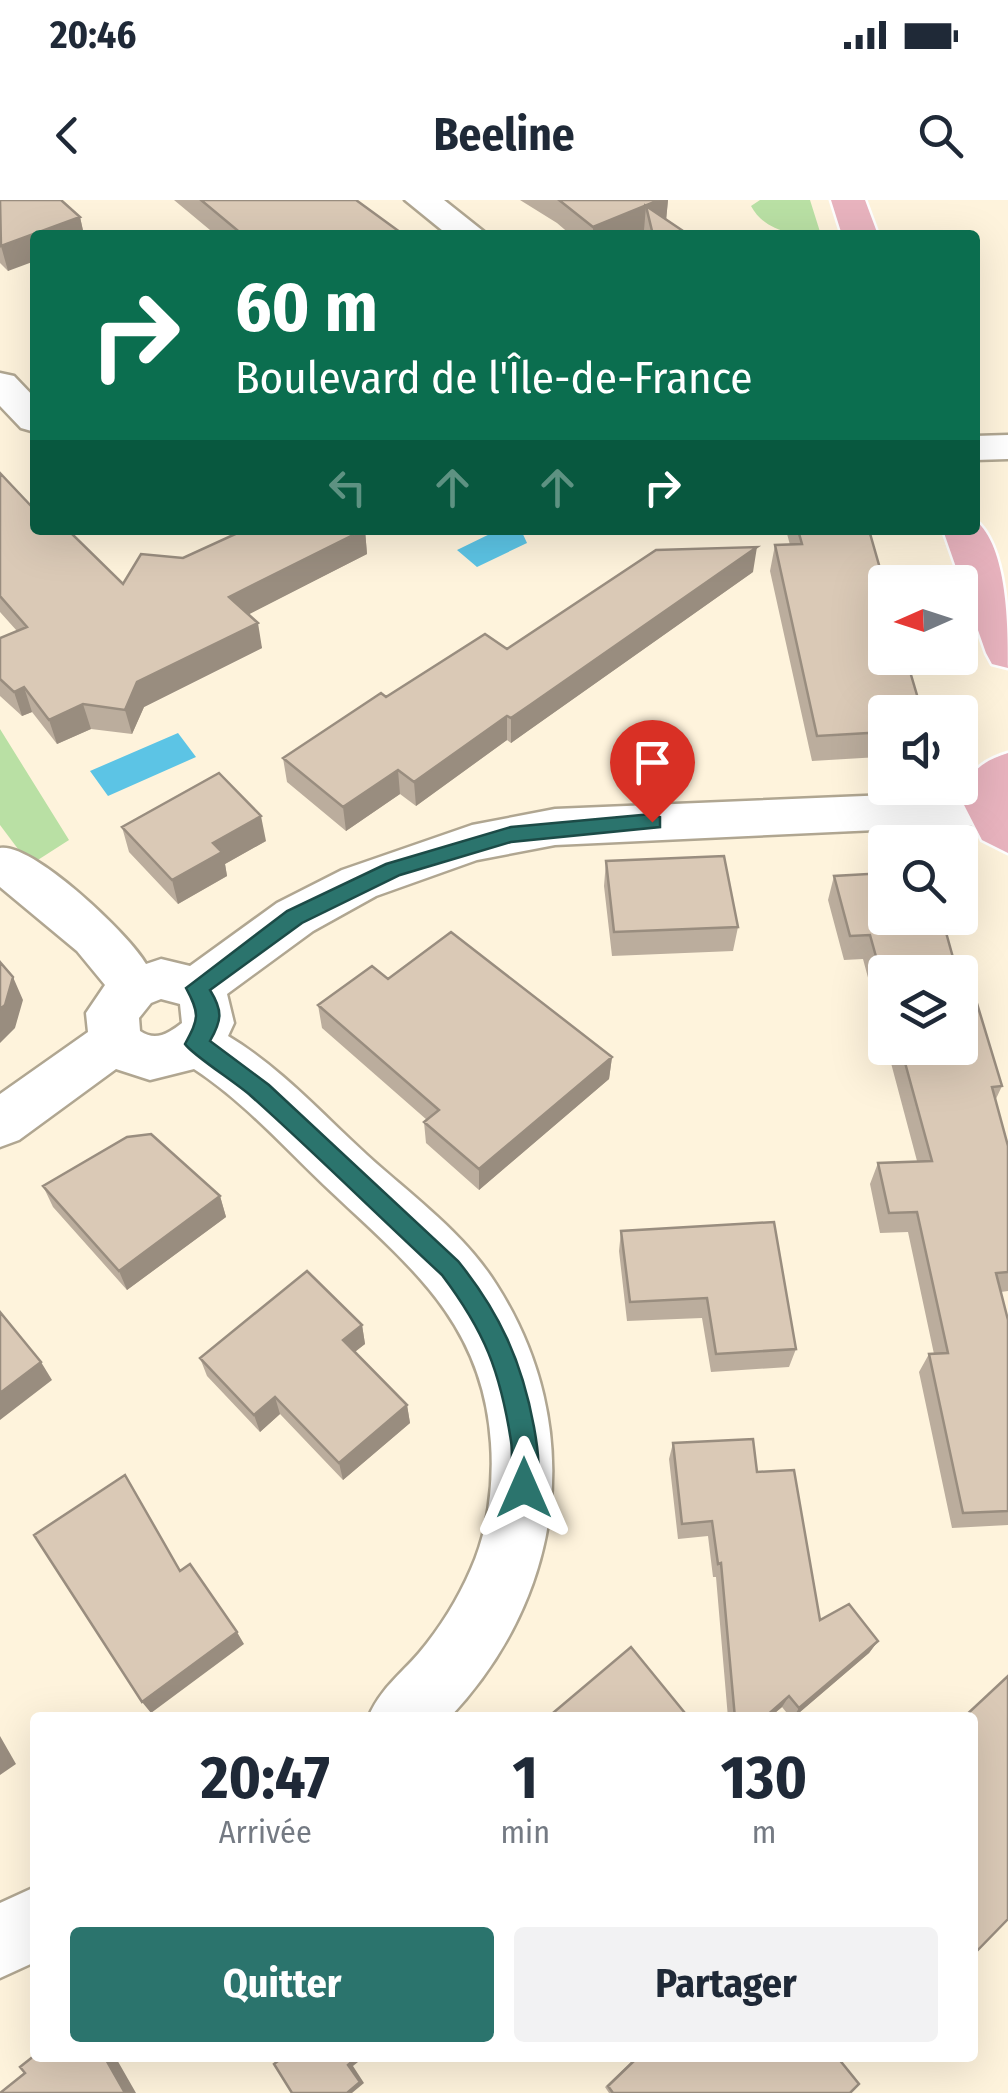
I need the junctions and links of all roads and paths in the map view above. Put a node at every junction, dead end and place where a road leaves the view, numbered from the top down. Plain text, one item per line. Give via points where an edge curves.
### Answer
1 (422, 200) edge
2 (848, 200) edge
3 (463, 230) edge
4 (858, 230) edge
5 (0, 384) edge
6 (30, 415) edge
7 (1008, 447) edge
8 (980, 448) edge
9 (966, 535) edge
10 (1008, 654) edge
11 (1000, 804) edge
12 (6, 864) dead end
13 (132, 988) junction
14 (196, 1016) junction
15 (116, 1042) junction
16 (0, 1124) edge
17 (408, 1712) edge
18 (30, 1926) edge
19 (0, 1942) edge

1 - 3 street
2 - 4 main road
5 - 6 street
7 - 8 street
9 - 10 main road
11 - 14 street via 573,826 492,839 359,884 295,917
12 - 13 street via 108,952
13 - 14 street via 162,979
13 - 15 street via 112,1013
14 - 15 street via 168,1058 136,1058
14 - 17 street via 221,1058 450,1268 499,1340 513,1377 525,1449 509,1560 460,1656
15 - 16 street
18 - 19 street

